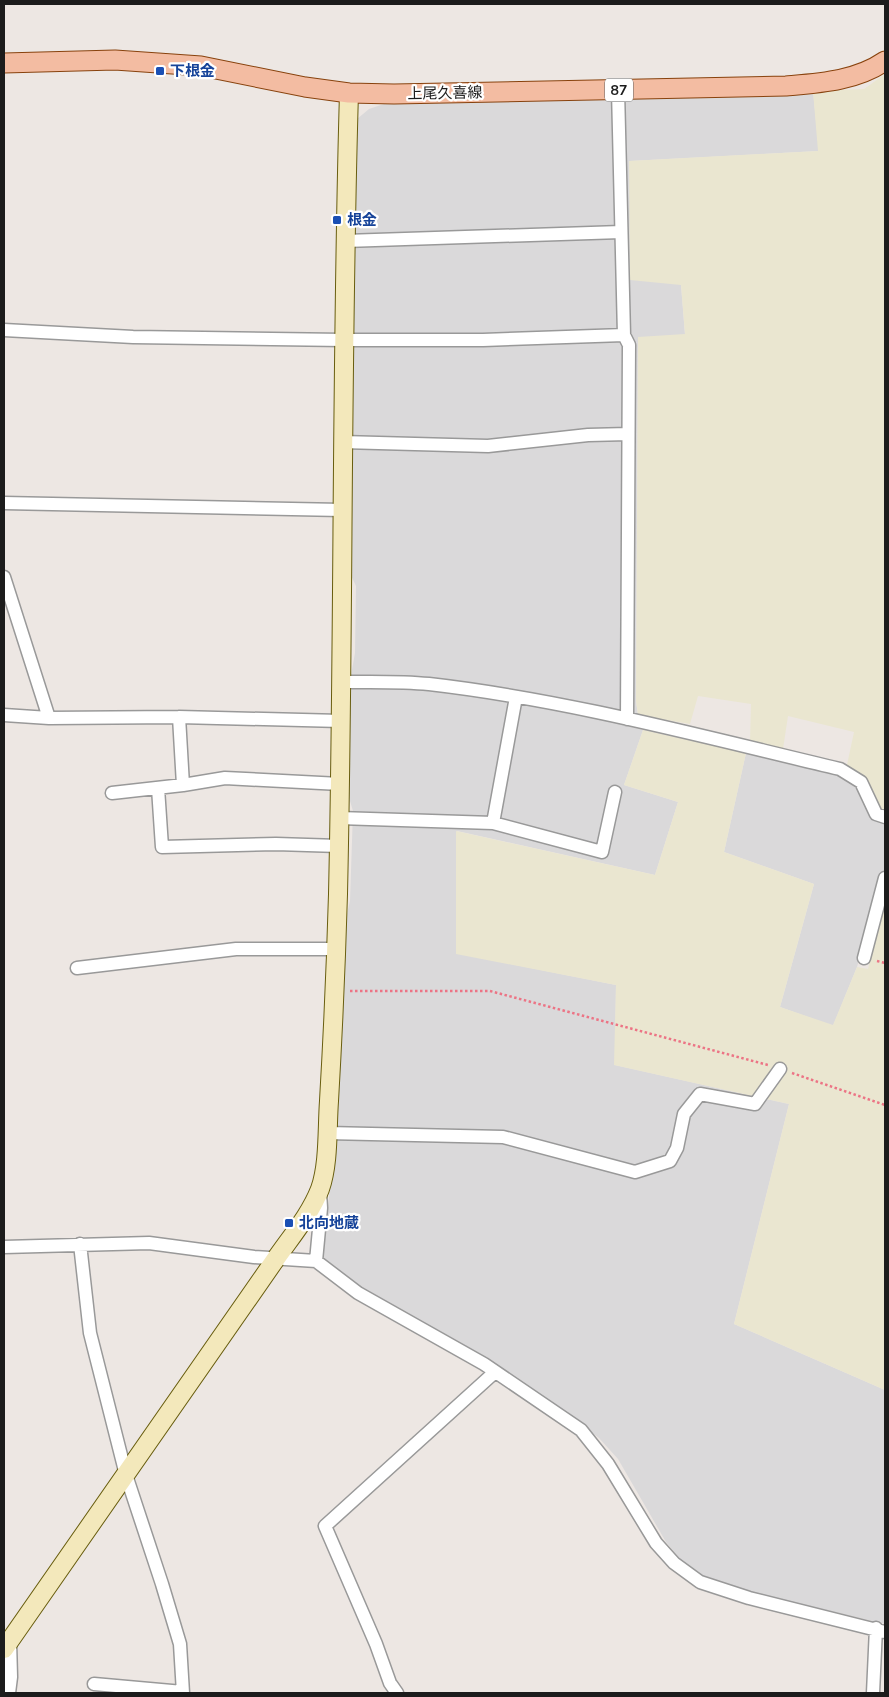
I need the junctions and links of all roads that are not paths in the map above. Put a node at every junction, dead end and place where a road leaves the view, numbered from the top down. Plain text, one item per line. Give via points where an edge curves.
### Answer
1 (885, 61) edge
2 (4, 63) edge
3 (618, 90) junction
4 (349, 93) junction
5 (621, 232) junction
6 (345, 241) junction
7 (4, 330) edge
8 (624, 335) junction
9 (344, 340) junction
10 (628, 434) junction
11 (342, 442) junction
12 (4, 503) edge
13 (342, 510) junction
14 (4, 577) edge
15 (342, 682) junction
16 (516, 697) junction
17 (4, 715) edge
18 (179, 717) junction
19 (49, 718) junction
20 (627, 718) junction
21 (341, 721) junction
22 (340, 784) junction
23 (183, 785) junction
24 (158, 788) junction
25 (615, 792) dead end
26 (112, 793) dead end
27 (885, 817) edge
28 (339, 818) junction
29 (492, 823) junction
30 (339, 846) junction
31 (885, 878) edge
32 (337, 949) junction
33 (864, 958) dead end
34 (77, 968) dead end
35 (780, 1069) road end
36 (327, 1133) junction
37 (320, 1189) junction
38 (80, 1244) junction
39 (4, 1247) edge
40 (275, 1260) junction
41 (316, 1261) junction
42 (495, 1372) junction
43 (126, 1475) junction
44 (881, 1630) edge
45 (7, 1645) edge
46 (94, 1684) dead end
47 (183, 1692) edge
48 (9, 1693) edge
49 (397, 1693) edge
50 (873, 1693) edge

1 - 3 main road, 上尾久喜線 / 87 via 862,73 818,84
2 - 4 main road, 上尾久喜線 / 87 via 115,60 200,66
3 - 4 main road, 上尾久喜線 / 87
3 - 5 street
4 - 6 street
5 - 6 street
5 - 8 street
6 - 9 street
7 - 9 street via 133,337
8 - 9 street
8 - 10 street via 629,346
9 - 11 street
10 - 11 street via 488,446
10 - 20 street
11 - 13 street
12 - 13 street
13 - 15 street
14 - 19 street
15 - 16 street via 427,684
15 - 21 street
16 - 20 street
16 - 29 street
17 - 19 street
18 - 19 street
18 - 21 street
18 - 23 street
20 - 27 street via 840,770 861,782 876,814
21 - 22 street
22 - 23 street via 225,778
22 - 28 street
23 - 24 street
24 - 26 street
24 - 30 street via 162,847
25 - 29 street via 602,852
28 - 29 street
28 - 30 street
30 - 32 street
31 - 33 street
32 - 34 street via 236,949
32 - 36 street
35 - 36 street via 754,1104 700,1094 684,1114 677,1148 670,1161 635,1172 503,1137
36 - 37 street
37 - 40 street
37 - 41 street
38 - 39 street
38 - 40 street via 149,1243
38 - 43 street via 90,1333
40 - 41 street
40 - 43 street
41 - 42 street via 358,1293
42 - 44 street via 580,1430 608,1464 656,1543 674,1563 700,1582 749,1598
42 - 49 street via 325,1526
43 - 45 street
43 - 47 street via 180,1644
44 - 50 street
45 - 48 street via 11,1677
46 - 47 street

